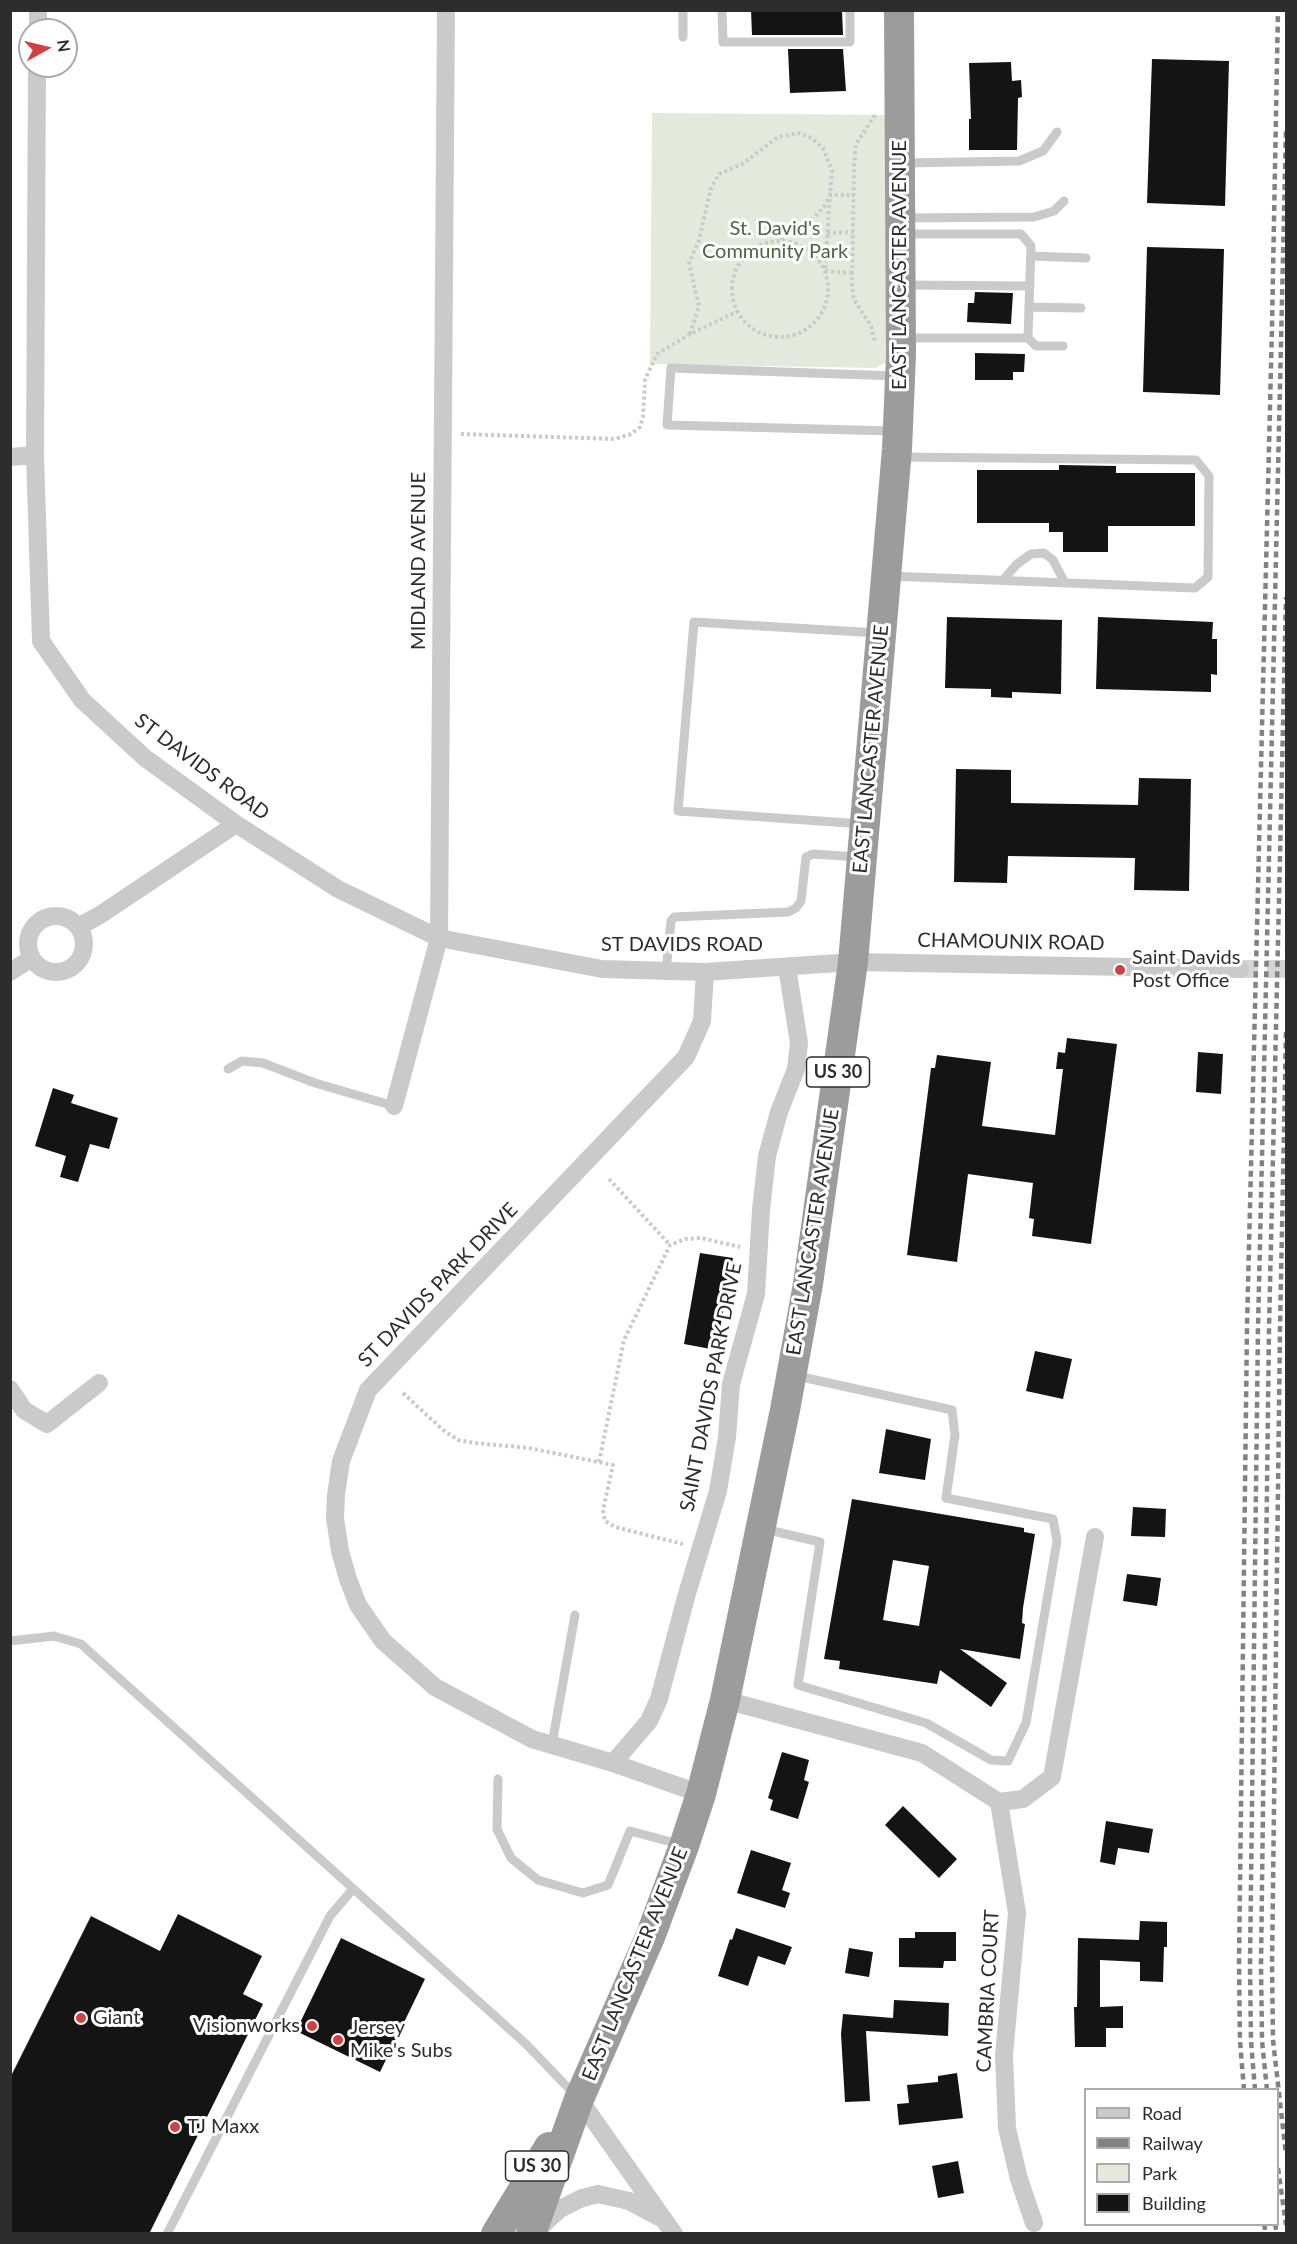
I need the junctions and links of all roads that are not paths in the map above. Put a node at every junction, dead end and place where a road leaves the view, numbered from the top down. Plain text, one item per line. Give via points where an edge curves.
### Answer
1 (446, 10) edge
2 (683, 10) edge
3 (722, 10) edge
4 (850, 10) edge
5 (899, 10) edge
6 (683, 38) dead end
7 (37, 78) edge
8 (1057, 132) dead end
9 (901, 163) junction
10 (1064, 201) dead end
11 (901, 226) junction
12 (1031, 256) junction
13 (1086, 258) dead end
14 (900, 285) junction
15 (1030, 286) junction
16 (1029, 307) junction
17 (1081, 308) dead end
18 (901, 338) junction
19 (1028, 338) junction
20 (1063, 346) dead end
21 (890, 376) junction
22 (897, 444) junction
23 (35, 455) junction
24 (10, 457) edge
25 (886, 576) junction
26 (1003, 580) junction
27 (1065, 583) junction
28 (880, 633) junction
29 (236, 824) junction
30 (864, 824) junction
31 (862, 858) junction
32 (78, 927) junction
33 (439, 938) junction
34 (32, 958) junction
35 (853, 962) junction
36 (787, 967) junction
37 (1240, 969) tunnel mouth
38 (666, 971) junction
39 (10, 972) edge
40 (705, 972) junction
41 (228, 1069) dead end
42 (394, 1106) joint
43 (791, 1375) junction
44 (99, 1383) dead end
45 (10, 1389) edge
46 (760, 1528) junction
47 (1095, 1537) dead end
48 (575, 1615) dead end
49 (10, 1641) edge
50 (725, 1700) junction
51 (552, 1744) junction
52 (613, 1763) junction
53 (498, 1779) dead end
54 (701, 1794) junction
55 (999, 1802) junction
56 (684, 1846) junction
57 (354, 1889) junction
58 (579, 2099) junction
59 (1034, 2223) dead end
60 (668, 2227) edge
61 (167, 2234) edge
62 (496, 2234) edge
63 (532, 2234) edge

1 - 33 street, MIDLAND AVENUE
2 - 6 lane
3 - 4 lane via 723,42 850,42
5 - 9 highway, EAST LANCASTER AVENUE / US 30
7 - 23 street, ST DAVIDS ROAD
8 - 9 lane via 1043,151 1019,161
9 - 11 highway, EAST LANCASTER AVENUE / US 30
10 - 11 lane via 1054,210 1034,217
11 - 12 lane via 1021,234 1031,246
11 - 14 highway, EAST LANCASTER AVENUE / US 30
12 - 13 lane
12 - 15 lane
14 - 15 lane
14 - 18 highway, EAST LANCASTER AVENUE / US 30
15 - 16 lane
16 - 17 lane
16 - 19 lane
18 - 19 lane
18 - 21 highway, EAST LANCASTER AVENUE / US 30
19 - 20 lane via 1036,346
21 - 22 highway, EAST LANCASTER AVENUE / US 30
21 - 22 lane via 670,368 667,425
22 - 25 highway, EAST LANCASTER AVENUE / US 30
22 - 27 lane via 1196,460 1209,476 1208,577 1195,588
23 - 24 street
23 - 29 street, ST DAVIDS ROAD via 41,641 82,700 145,758
25 - 26 lane
25 - 28 highway, EAST LANCASTER AVENUE / US 30
26 - 27 lane
26 - 27 lane via 1031,554 1044,553 1053,560
28 - 30 highway, EAST LANCASTER AVENUE / US 30
28 - 30 lane via 694,622 678,811
29 - 32 street
29 - 33 street, ST DAVIDS ROAD via 338,889
30 - 31 highway, EAST LANCASTER AVENUE / US 30
31 - 35 highway, EAST LANCASTER AVENUE / US 30
31 - 38 lane via 813,854 806,857 801,901 788,912 674,916
32 - 34 street via 59,916 39,922 29,938
32 - 34 street via 83,953 73,966 50,971
33 - 38 street, ST DAVIDS ROAD via 602,969
33 - 42 street, MIDLAND AVENUE
34 - 39 street
35 - 36 street, ST DAVIDS ROAD
35 - 37 street, CHAMOUNIX ROAD
35 - 43 highway, EAST LANCASTER AVENUE / US 30 via 808,1284
36 - 40 street, ST DAVIDS ROAD
36 - 52 street, SAINT DAVIDS PARK DRIVE via 799,1042 796,1069 767,1156 756,1294 731,1384 718,1491 659,1700 648,1721
38 - 40 street, ST DAVIDS ROAD
40 - 51 street, ST DAVIDS PARK DRIVE via 702,1021 686,1057 368,1390 341,1461 336,1495 340,1551 358,1605 383,1641 435,1687 532,1738
41 - 42 lane via 242,1061 263,1064
43 - 46 highway, EAST LANCASTER AVENUE / US 30
43 - 46 lane via 952,1410 955,1435 946,1498 1053,1519 1057,1541 1026,1723 1008,1761 991,1760 926,1723 798,1685 820,1542
44 - 45 street via 47,1424 24,1410
46 - 50 highway, EAST LANCASTER AVENUE / US 30
47 - 55 street via 1052,1777 1023,1799
48 - 51 lane
49 - 57 lane via 54,1636 81,1644
50 - 54 highway, EAST LANCASTER AVENUE / US 30
50 - 55 street via 922,1753
51 - 52 street, ST DAVIDS PARK DRIVE
52 - 54 street, ST DAVIDS PARK DRIVE
53 - 56 lane via 497,1829 511,1858 538,1880 583,1893 608,1885 630,1831
54 - 56 highway, EAST LANCASTER AVENUE / US 30
55 - 59 street, CAMBRIA COURT via 1017,1913 1004,2055 1007,2127
56 - 58 highway, EAST LANCASTER AVENUE / US 30 via 650,1937
57 - 58 lane via 526,2044
57 - 61 lane via 330,1916
58 - 60 street
58 - 62 highway, EAST LANCASTER AVENUE / US 30
58 - 63 highway, EAST LANCASTER AVENUE / US 30
60 - 63 street via 629,2201 598,2194 561,2209

